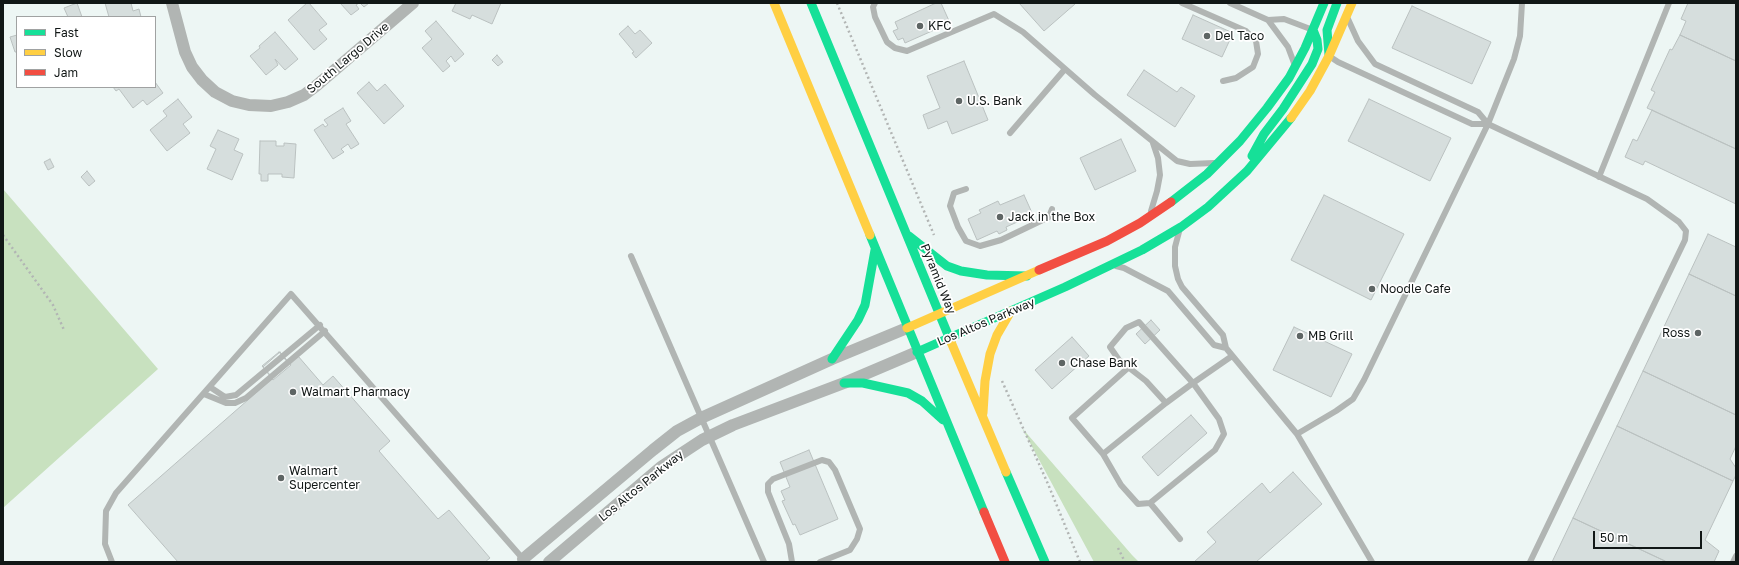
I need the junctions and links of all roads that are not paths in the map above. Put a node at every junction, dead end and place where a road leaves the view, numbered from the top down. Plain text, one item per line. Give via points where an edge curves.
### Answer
1 (172, 3) edge
2 (413, 3) edge
3 (774, 3) edge
4 (812, 3) edge
5 (875, 3) edge
6 (1182, 3) edge
7 (1230, 3) edge
8 (1324, 3) edge
9 (1338, 3) edge
10 (1352, 3) edge
11 (1522, 3) edge
12 (1668, 3) edge
13 (1347, 16) junction
14 (1268, 20) junction
15 (1313, 30) junction
16 (1329, 56) junction
17 (1295, 66) junction
18 (1065, 69) junction
19 (1223, 81) dead end
20 (1488, 124) junction
21 (1010, 133) dead end
22 (1153, 143) junction
23 (1218, 162) junction
24 (1247, 171) junction
25 (1599, 177) junction
26 (966, 189) dead end
27 (1052, 209) dead end
28 (1149, 217) junction
29 (1179, 228) junction
30 (906, 233) junction
31 (875, 250) junction
32 (631, 256) dead end
33 (1113, 265) junction
34 (1027, 276) junction
35 (1011, 312) junction
36 (939, 315) junction
37 (320, 325) junction
38 (907, 328) junction
39 (325, 331) junction
40 (949, 338) junction
41 (1226, 348) junction
42 (917, 352) junction
43 (1232, 356) junction
44 (832, 359) junction
45 (1128, 367) junction
46 (844, 383) junction
47 (1193, 383) junction
48 (210, 387) junction
49 (204, 394) junction
50 (1166, 403) junction
51 (983, 416) junction
52 (701, 418) junction
53 (950, 429) junction
54 (1297, 434) junction
55 (709, 437) junction
56 (1103, 454) junction
57 (1150, 503) junction
58 (1180, 539) dead end
59 (1736, 556) edge
60 (525, 561) edge
61 (112, 562) edge
62 (549, 562) edge
63 (764, 562) edge
64 (792, 562) edge
65 (820, 562) edge
66 (1005, 562) edge
67 (1045, 562) edge
68 (1372, 562) edge
69 (1530, 562) edge
70 (1733, 562) edge

1 - 2 street, South Largo Drive via 185,52 202,80 215,92 254,106 271,106 304,95
3 - 31 main road
4 - 30 main road, Pyramid Way
5 - 18 lane via 875,16 888,42 895,48 907,50 994,14 1023,32
6 - 19 lane via 1246,31 1256,41 1258,54 1253,66 1236,78
7 - 14 lane
8 - 15 main road, Los Altos Parkway
9 - 16 main road via 1327,30
10 - 13 main road, Los Altos Parkway
11 - 20 lane via 1520,36 1514,59
12 - 25 lane
13 - 16 main road, Los Altos Parkway
13 - 20 lane via 1358,41 1375,64 1478,112
14 - 15 lane via 1284,19
14 - 17 lane via 1284,42
15 - 17 main road, Los Altos Parkway
15 - 24 main road via 1318,49 1312,64 1256,147
16 - 20 lane via 1472,124
16 - 24 main road, Los Altos Parkway via 1310,91 1285,127
17 - 23 main road, Los Altos Parkway via 1267,108 1240,141
18 - 21 lane
18 - 22 lane
20 - 25 lane
20 - 54 lane via 1353,399
22 - 23 lane via 1177,161 1190,164
22 - 28 lane via 1160,175
23 - 28 main road, Los Altos Parkway via 1178,197
24 - 29 main road, Los Altos Parkway via 1208,207
25 - 69 lane via 1647,199 1667,212 1686,231 1685,240
26 - 27 lane via 954,193 950,206 966,241 980,246 1001,240 1049,217
28 - 34 main road, Los Altos Parkway via 1107,241
29 - 33 main road, Los Altos Parkway
29 - 41 lane via 1175,247 1178,279 1223,335
30 - 34 main road via 947,266 961,271
30 - 36 main road, Pyramid Way
31 - 38 main road
31 - 44 main road via 865,305
32 - 52 lane
33 - 35 main road, Los Altos Parkway
33 - 41 lane via 1168,291 1214,345
34 - 36 main road, Los Altos Parkway
35 - 40 main road, Los Altos Parkway
35 - 51 main road via 997,335 990,354
36 - 38 main road, Los Altos Parkway
36 - 40 main road, Pyramid Way
37 - 39 lane
37 - 48 lane via 236,395 225,397
37 - 48 lane via 291,294
38 - 42 main road
38 - 44 street, Los Altos Parkway
39 - 49 lane via 246,398 226,404
39 - 60 lane
40 - 42 main road, Los Altos Parkway
40 - 51 main road, Pyramid Way
41 - 43 lane
42 - 46 street, Los Altos Parkway
42 - 53 main road
43 - 47 lane
43 - 54 lane
44 - 52 street, Los Altos Parkway
45 - 47 lane via 1119,360 1110,347 1126,328 1139,322
45 - 50 lane via 1146,381
45 - 56 lane via 1072,418
46 - 53 main road via 863,382 908,393 922,401
46 - 55 street, Los Altos Parkway via 733,425
47 - 50 lane
47 - 57 lane via 1219,419 1224,434 1215,450
48 - 49 lane
49 - 61 lane via 116,493 106,511 104,544
50 - 56 lane
51 - 67 main road, Pyramid Way
52 - 55 lane
52 - 60 street, Los Altos Parkway via 677,431 652,450
53 - 66 main road
54 - 68 lane
55 - 62 street, Los Altos Parkway via 662,467
55 - 63 lane
56 - 57 lane via 1121,485 1138,504
57 - 58 lane
59 - 70 lane
64 - 65 lane via 789,544 768,492 768,484 773,479 822,460 829,462 835,470 860,529 858,538 850,550

